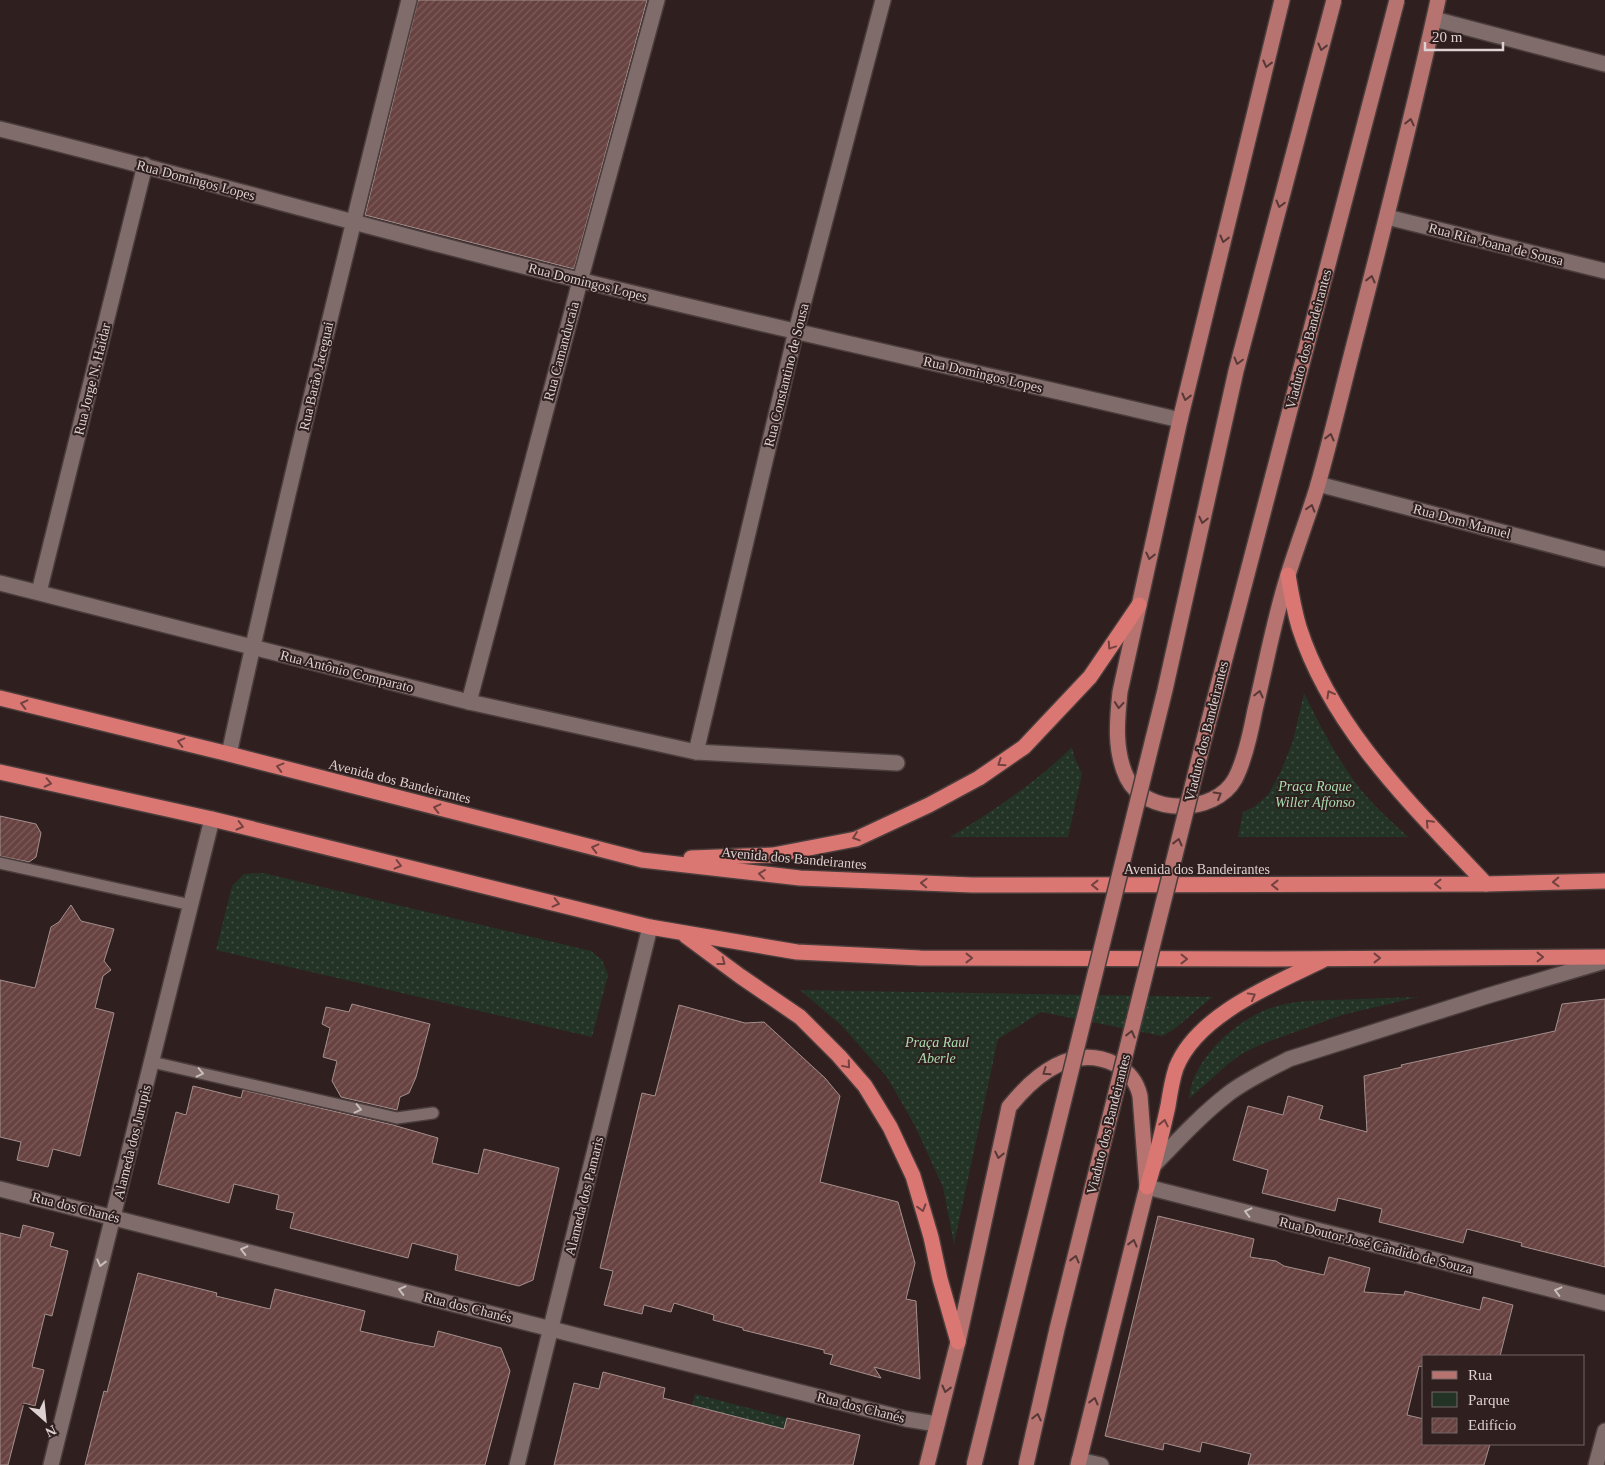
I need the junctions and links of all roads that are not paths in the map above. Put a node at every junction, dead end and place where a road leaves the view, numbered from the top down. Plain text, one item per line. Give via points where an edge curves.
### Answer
1 (657, 0) edge
2 (883, 0) edge
3 (1282, 0) edge
4 (1334, 0) edge
5 (1397, 0) edge
6 (1438, 0) edge
7 (406, 1) edge
8 (1434, 19) junction
9 (1605, 64) edge
10 (0, 129) edge
11 (145, 165) junction
12 (1387, 217) junction
13 (352, 223) junction
14 (1605, 270) edge
15 (580, 281) junction
16 (796, 331) junction
17 (1180, 420) junction
18 (1318, 484) junction
19 (1605, 559) edge
20 (1288, 575) junction
21 (0, 583) edge
22 (39, 592) junction
23 (1139, 605) junction
24 (252, 647) junction
25 (0, 698) edge
26 (468, 702) junction
27 (696, 752) junction
28 (229, 754) junction
29 (896, 763) dead end
30 (0, 772) edge
31 (212, 819) junction
32 (642, 860) junction
33 (0, 863) edge
34 (1605, 881) edge
35 (1486, 884) junction
36 (191, 905) junction
37 (650, 927) junction
38 (683, 933) junction
39 (1605, 957) edge
40 (1328, 958) junction
41 (1605, 962) edge
42 (152, 1062) junction
43 (433, 1113) dead end
44 (1155, 1164) junction
45 (1147, 1187) junction
46 (0, 1189) edge
47 (112, 1216) junction
48 (1605, 1302) edge
49 (551, 1328) junction
50 (958, 1342) junction
51 (937, 1424) junction
52 (1605, 1432) edge
53 (1078, 1463) edge
54 (51, 1465) edge
55 (517, 1465) edge
56 (927, 1465) edge
57 (974, 1465) edge
58 (1026, 1465) edge
59 (1101, 1465) edge
60 (1596, 1465) edge

1 - 15 street, Rua Camanducaia
2 - 16 street, Rua Constantino de Sousa
3 -> 17 main road
4 -> 57 main road, bridge via 1236,372 1165,690
58 -> 5 main road, Viaduto dos Bandeirantes, bridge via 1202,747
6 - 8 main road
7 - 13 street, Rua Barão Jaceguai
8 - 9 street
12 -> 8 main road
10 - 11 street, Rua Domingos Lopes
11 - 13 street, Rua Domingos Lopes
11 - 22 street, Rua Jorge N. Haidar
12 - 14 street, Rua Rita Joana de Sousa
18 -> 12 main road
13 - 15 street, Rua Domingos Lopes
13 - 24 street, Rua Barão Jaceguai
15 - 16 street, Rua Domingos Lopes
15 - 26 street, Rua Camanducaia
16 - 17 street, Rua Domingos Lopes
16 - 27 street, Rua Constantino de Sousa
17 -> 23 main road
18 - 19 street, Rua Dom Manuel
20 -> 18 main road
23 -> 20 main road via 1120,692 1116,729 1121,764 1128,780 1142,795 1160,805 1187,807 1227,790 1236,778
35 -> 20 highway via 1402,793 1362,744 1338,707 1299,628
21 - 22 street, Rua Antônio Comparato
22 - 24 street, Rua Antônio Comparato
23 -> 32 highway via 1090,677 1024,747 979,778 929,805 856,838 773,855
24 - 26 street, Rua Antônio Comparato
24 - 28 street, Rua Barão Jaceguai
28 -> 25 highway, Avenida dos Bandeirantes
26 - 27 street, Rua Antônio Comparato
27 - 29 street, Rua Antônio Comparato
32 -> 28 highway, Avenida dos Bandeirantes
30 -> 31 highway
31 - 36 street, Alameda dos Jurupis
31 -> 37 highway
35 -> 32 highway, Avenida dos Bandeirantes via 972,885 800,878
33 - 36 lane
34 -> 35 highway, Avenida dos Bandeirantes
36 - 42 street, Alameda dos Jurupis
37 - 38 highway
37 - 49 street, Alameda dos Pamaris
38 -> 40 highway via 797,952 920,958
38 -> 50 highway via 800,1017 865,1086 890,1127 913,1176
40 -> 39 highway
44 -> 40 highway via 1176,1068 1187,1049 1210,1024 1236,1006
41 - 44 street via 1289,1059 1229,1093
42 -> 43 lane via 397,1118
42 - 47 street, Alameda dos Jurupis
44 - 45 highway
48 -> 45 street, Rua Doutor José Cândido de Souza
45 -> 50 main road via 1140,1096 1124,1068 1108,1061 1076,1058 1054,1066 1031,1083 1009,1107
53 -> 45 main road
46 - 47 street, Rua dos Chanés
49 -> 47 street, Rua dos Chanés
47 -> 54 street, Alameda dos Jurupis
49 - 51 street, Rua dos Chanés
49 - 55 street, Alameda dos Pamaris
50 -> 51 main road
51 - 56 main road
52 - 60 street
53 - 59 street

